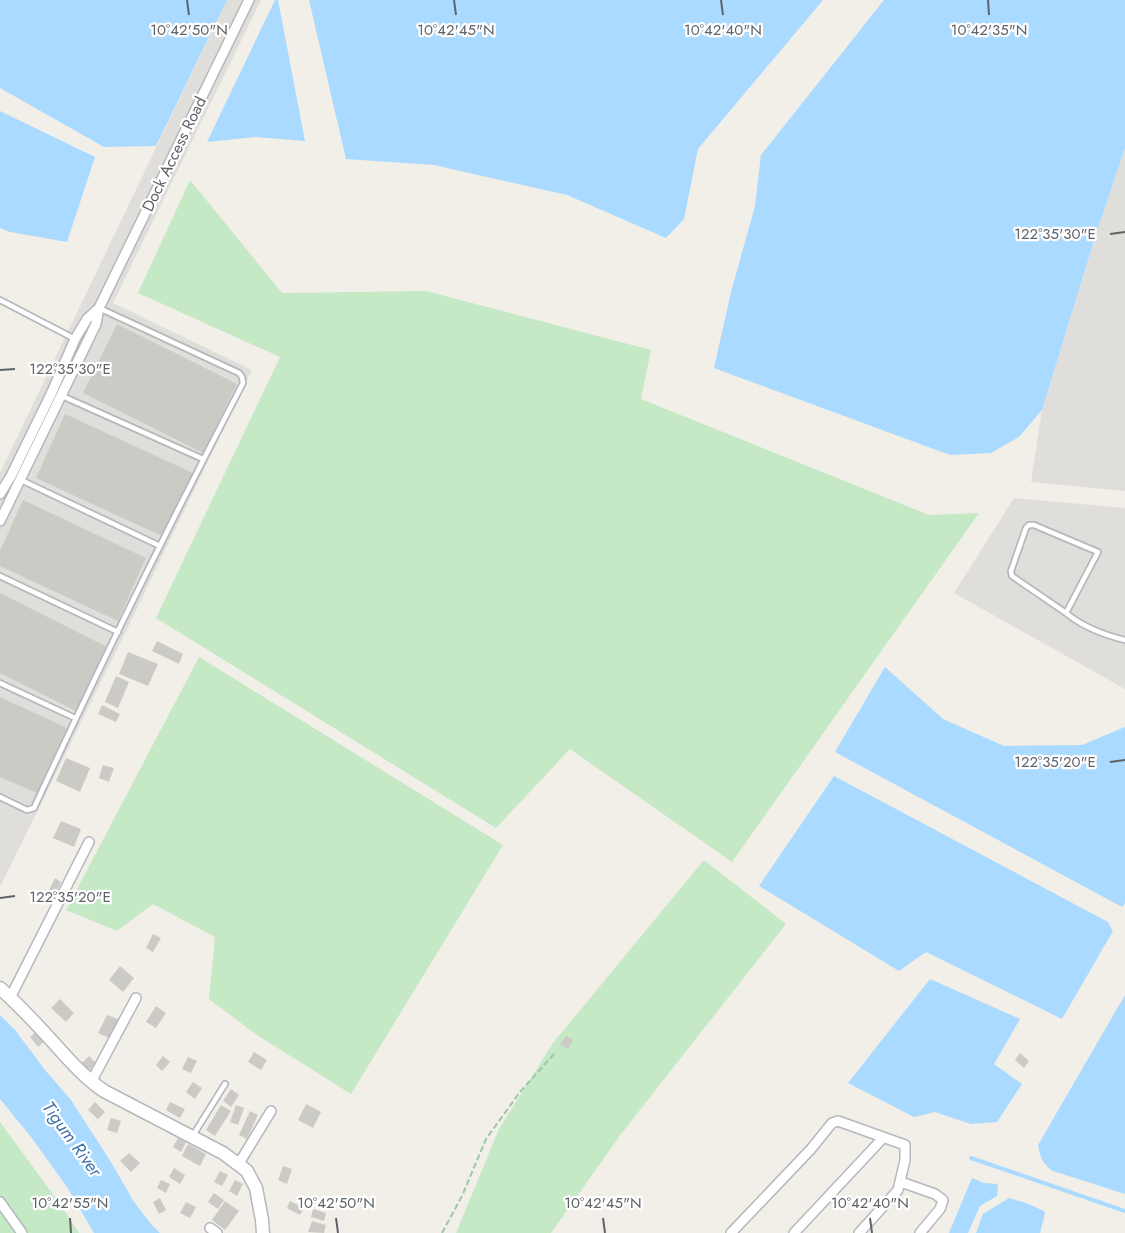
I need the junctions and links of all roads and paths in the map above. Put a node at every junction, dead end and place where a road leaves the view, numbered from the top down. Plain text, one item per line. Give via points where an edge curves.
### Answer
1 (249, 0) edge
2 (0, 300) edge
3 (99, 308) junction
4 (75, 339) junction
5 (56, 394) junction
6 (203, 459) junction
7 (15, 477) junction
8 (0, 494) edge
9 (0, 521) edge
10 (160, 546) junction
11 (0, 576) edge
12 (1066, 613) junction
13 (118, 632) junction
14 (1125, 640) edge
15 (0, 683) edge
16 (75, 718) junction
17 (0, 797) edge
18 (89, 842) dead end
19 (0, 988) edge
20 (10, 998) junction
21 (135, 998) dead end
22 (555, 1053) dead end
23 (91, 1082) junction
24 (225, 1084) dead end
25 (271, 1111) dead end
26 (192, 1137) junction
27 (884, 1138) junction
28 (238, 1165) junction
29 (901, 1182) junction
30 (0, 1202) edge
31 (22, 1233) edge
32 (262, 1233) edge
33 (442, 1233) edge
34 (731, 1233) edge
35 (794, 1233) edge
36 (859, 1233) edge
37 (920, 1233) edge

1 - 3 street, Dock Access Road
2 - 4 lane
3 - 4 street, Dock Access Road
3 - 5 street, Dock Access Road via 96,324
3 - 6 lane via 242,377 243,383
4 - 5 street, Dock Access Road
5 - 6 lane
5 - 7 street, Dock Access Road
6 - 10 lane
7 - 8 street, Dock Access Road
7 - 9 street, Dock Access Road
7 - 10 lane
10 - 13 lane
11 - 13 lane
12 - 12 lane via 1012,576 1029,525 1098,552
12 - 14 lane via 1099,632
13 - 16 lane
15 - 16 lane
16 - 17 lane via 34,808 27,810
18 - 20 street
19 - 20 street
20 - 23 street
21 - 23 street
22 - 33 path via 519,1092 486,1139
23 - 26 street
24 - 26 lane
25 - 28 street
26 - 28 street
27 - 29 street via 905,1145
27 - 34 street via 838,1121 832,1123
27 - 35 street
28 - 32 street via 247,1171 256,1188
29 - 36 street
29 - 37 street via 944,1200
30 - 31 street

